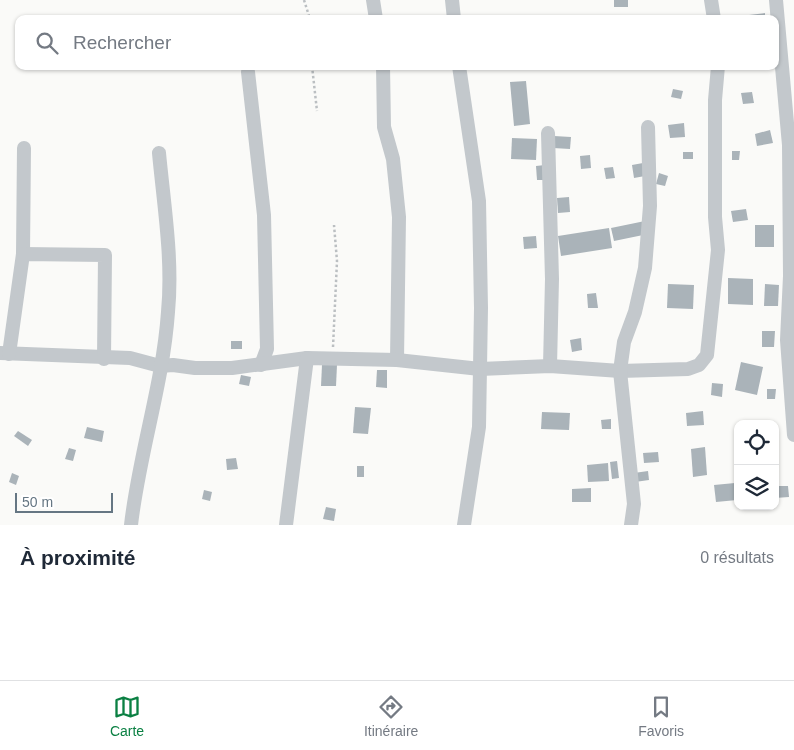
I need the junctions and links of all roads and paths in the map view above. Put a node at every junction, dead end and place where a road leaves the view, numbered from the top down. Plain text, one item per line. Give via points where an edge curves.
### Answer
1 (304, 0) edge
2 (373, 0) edge
3 (452, 0) edge
4 (711, 0) edge
5 (776, 0) edge
6 (309, 15) edge
7 (375, 15) edge
8 (454, 15) edge
9 (713, 15) edge
10 (777, 15) edge
11 (779, 33) edge
12 (312, 70) edge
13 (383, 70) edge
14 (460, 70) edge
15 (718, 70) edge
16 (248, 72) dead end
17 (317, 111) dead end
18 (648, 127) dead end
19 (548, 132) dead end
20 (24, 148) dead end
21 (159, 153) dead end
22 (334, 225) dead end
23 (23, 254) junction
24 (5, 354) edge
25 (307, 358) junction
26 (333, 358) junction
27 (104, 359) junction
28 (397, 360) junction
29 (261, 365) junction
30 (160, 366) junction
31 (550, 366) junction
32 (480, 370) junction
33 (620, 371) junction
34 (794, 436) edge
35 (130, 525) edge
36 (286, 525) edge
37 (464, 525) edge
38 (631, 525) edge

1 - 6 path
2 - 7 street
3 - 8 street
4 - 9 street
5 - 10 street
11 - 34 street via 789,145 787,340
12 - 17 path
13 - 28 street via 384,127 393,159 399,217
14 - 32 street via 479,201
15 - 33 street via 715,217 718,250 707,355 699,365 688,369
16 - 29 street via 264,215 267,349
18 - 33 street via 650,206 645,268 624,342
19 - 31 street via 552,279
20 - 23 street
21 - 30 street via 167,237 169,311
22 - 26 path via 337,261
23 - 24 street
23 - 27 street via 105,255
24 - 27 street
25 - 26 street
25 - 29 street
25 - 36 street
26 - 28 street
27 - 30 street via 130,358
28 - 32 street
29 - 30 street via 232,368
30 - 35 street
31 - 32 street
31 - 33 street
32 - 37 street via 479,427
33 - 38 street via 634,504

